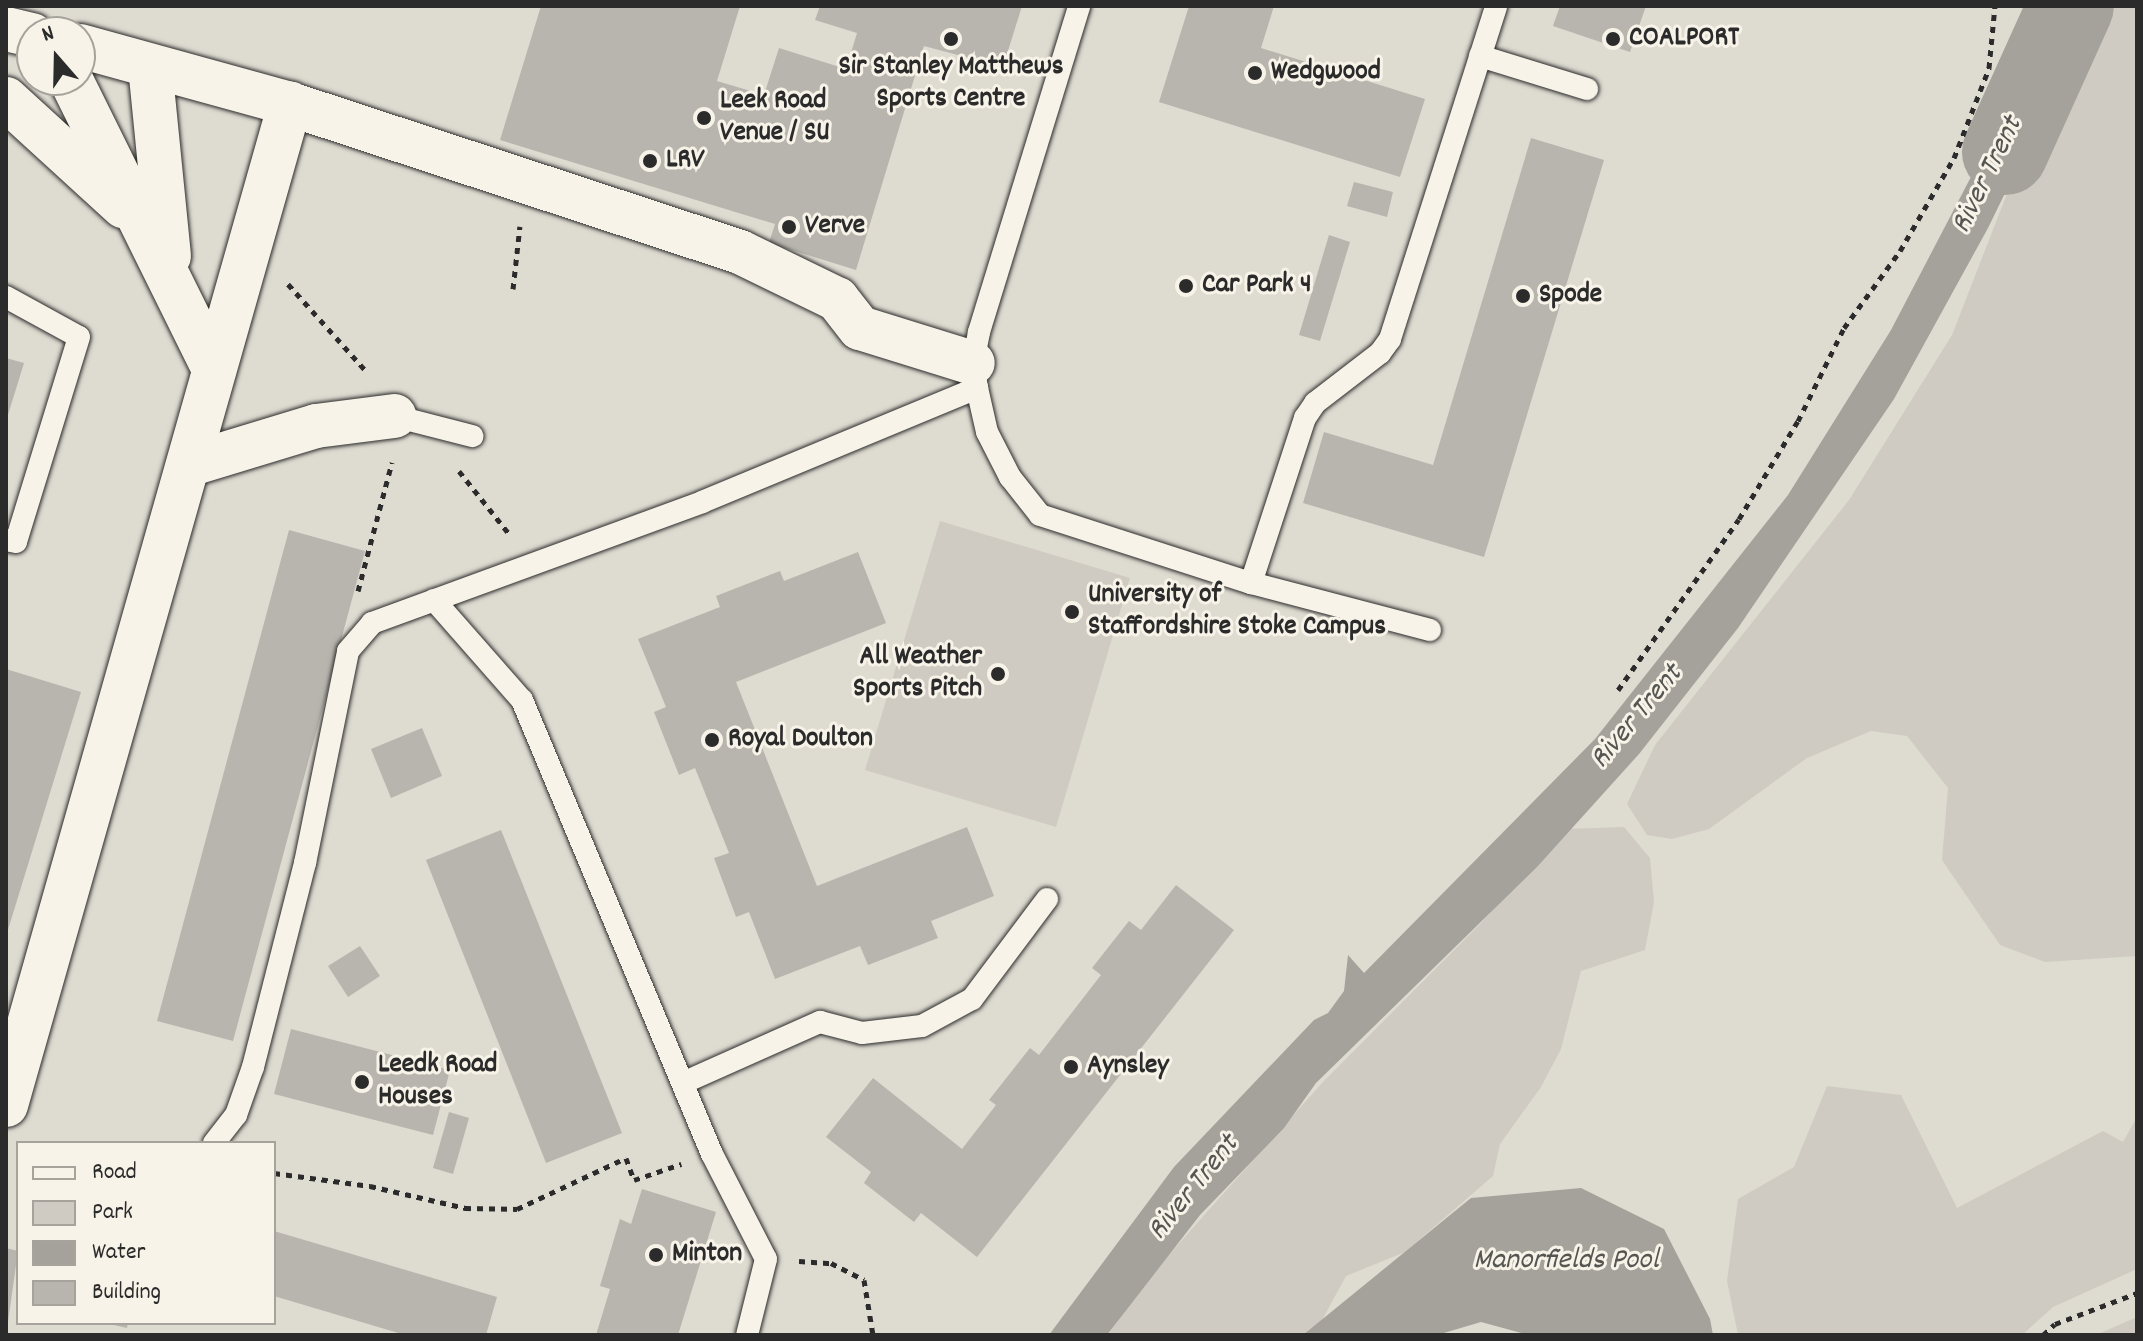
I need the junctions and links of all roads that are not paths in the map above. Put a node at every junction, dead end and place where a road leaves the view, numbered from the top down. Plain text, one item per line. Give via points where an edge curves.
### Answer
1 (1079, 6) edge
2 (1496, 6) edge
3 (96, 51) edge
4 (1480, 56) junction
5 (150, 66) junction
6 (1587, 89) dead end
7 (79, 96) edge
8 (6, 99) edge
9 (290, 104) junction
10 (143, 224) junction
11 (172, 282) junction
12 (6, 297) edge
13 (214, 369) junction
14 (975, 376) junction
15 (407, 419) joint
16 (472, 436) dead end
17 (188, 465) junction
18 (6, 540) edge
19 (1251, 583) junction
20 (434, 600) junction
21 (1430, 630) dead end
22 (1047, 899) dead end
23 (685, 1082) junction
24 (6, 1105) edge
25 (216, 1141) edge
26 (747, 1335) edge

1 - 14 lane
2 - 4 lane
3 - 5 street
4 - 6 lane
4 - 19 lane via 1390,339 1380,353 1315,403 1305,418
5 - 9 street
5 - 11 street
7 - 10 street
8 - 10 street
9 - 13 street
9 - 14 street via 740,252 837,299 860,328
10 - 11 street
11 - 13 street
12 - 18 lane via 79,337 16,542
13 - 17 street
14 - 19 lane via 987,432 1010,477 1040,515
14 - 20 lane via 702,502
15 - 16 lane
15 - 17 street via 316,426
17 - 24 street
19 - 21 lane
20 - 23 lane via 522,700
20 - 25 lane via 372,623 348,651 305,863 253,1067 236,1115
22 - 23 lane via 972,999 922,1026 862,1033 820,1022
23 - 26 lane via 712,1154 766,1259

